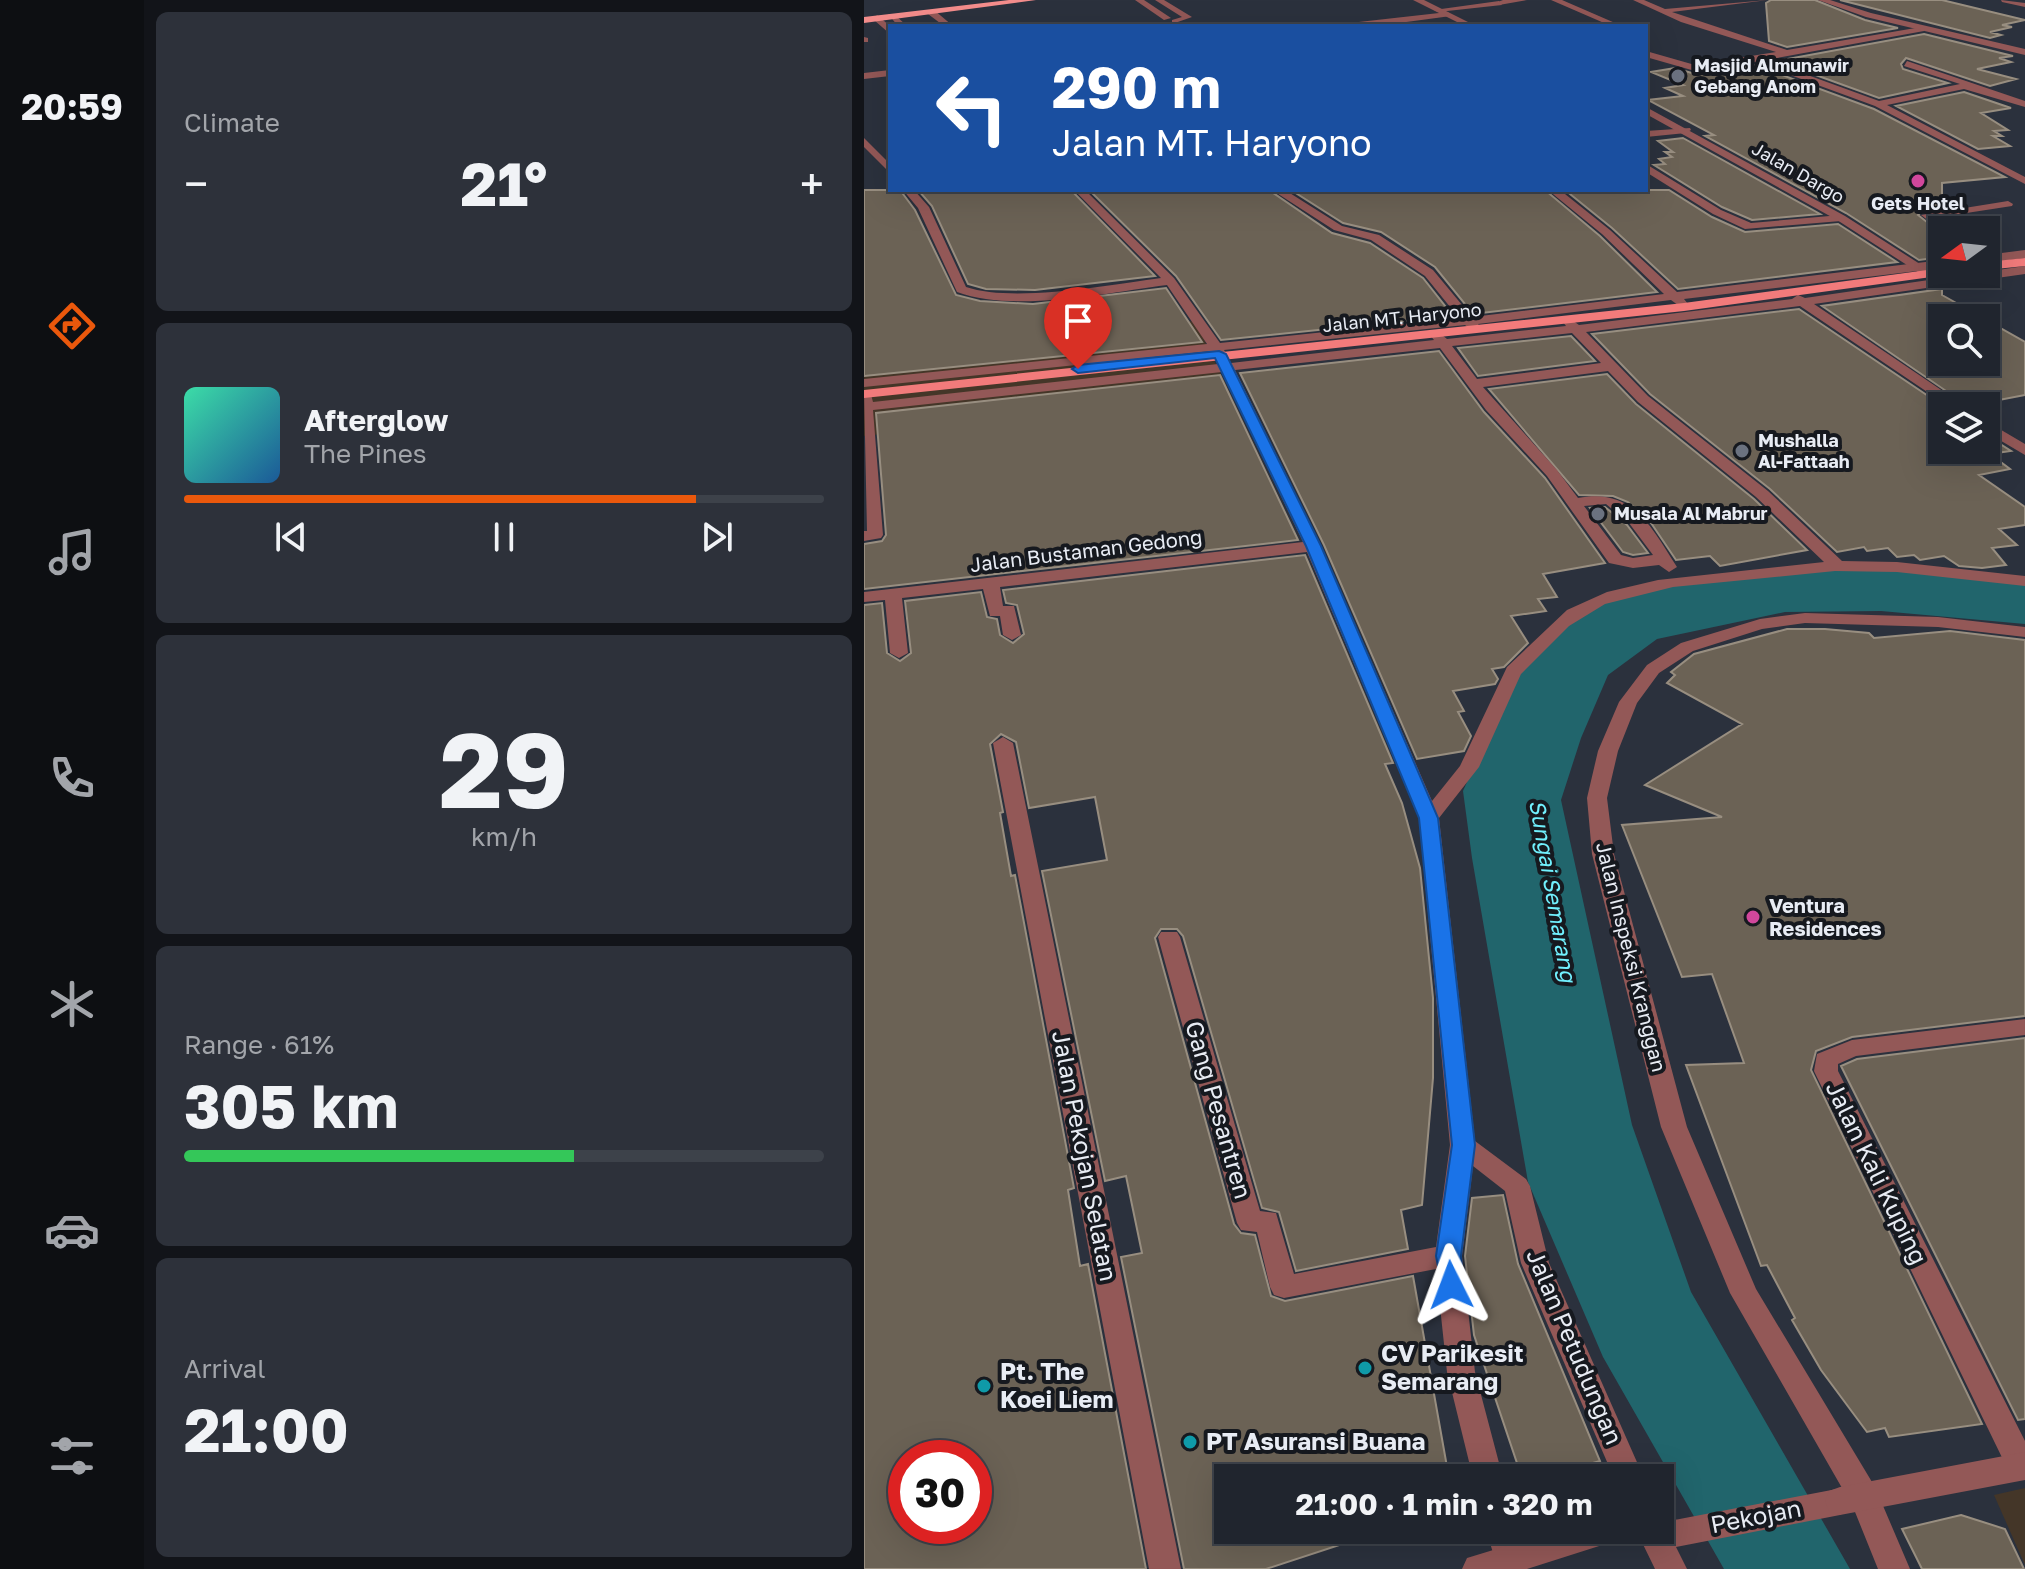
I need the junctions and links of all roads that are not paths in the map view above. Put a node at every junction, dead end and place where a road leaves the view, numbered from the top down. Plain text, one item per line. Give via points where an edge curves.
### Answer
1 (1032, 0) edge
2 (1139, 0) edge
3 (1159, 0) edge
4 (1417, 0) edge
5 (1523, 0) edge
6 (1555, 0) edge
7 (1637, 0) edge
8 (1764, 0) edge
9 (1822, 0) edge
10 (2005, 0) edge
11 (1499, 3) joint
12 (2025, 5) edge
13 (1438, 10) junction
14 (1662, 11) junction
15 (931, 12) junction
16 (1448, 14) junction
17 (891, 16) junction
18 (877, 18) junction
19 (864, 20) edge
20 (901, 24) edge
21 (946, 24) edge
22 (1177, 24) edge
23 (1392, 24) edge
24 (1468, 24) edge
25 (1613, 24) edge
26 (1924, 28) junction
27 (888, 29) edge
28 (2025, 52) edge
29 (1787, 53) junction
30 (1648, 55) edge
31 (1756, 59) junction
32 (1907, 64) dead end
33 (888, 73) edge
34 (864, 76) edge
35 (1964, 86) junction
36 (1878, 104) junction
37 (2025, 104) edge
38 (1648, 111) edge
39 (1686, 130) junction
40 (1648, 134) edge
41 (864, 141) edge
42 (888, 168) edge
43 (1648, 168) edge
44 (2025, 181) edge
45 (910, 192) edge
46 (1081, 192) edge
47 (1280, 192) edge
48 (1556, 192) edge
49 (2008, 204) dead end
50 (1949, 212) junction
51 (1928, 216) edge
52 (1956, 216) edge
53 (1841, 218) junction
54 (2025, 254) edge
55 (2005, 265) edge
56 (1928, 270) edge
57 (1928, 271) edge
58 (1928, 271) edge
59 (1170, 281) junction
60 (1788, 293) junction
61 (1680, 302) junction
62 (1803, 302) junction
63 (1571, 324) junction
64 (1472, 325) junction
65 (1440, 339) junction
66 (1220, 356) junction
67 (1612, 366) junction
68 (1048, 367) junction
69 (864, 383) edge
70 (1475, 384) junction
71 (1937, 392) edge
72 (864, 400) edge
73 (2000, 434) edge
74 (2025, 451) edge
75 (1572, 504) junction
76 (864, 536) edge
77 (1313, 546) junction
78 (1664, 559) junction
79 (1838, 566) junction
80 (2025, 581) edge
81 (1679, 582) junction
82 (991, 584) junction
83 (893, 595) junction
84 (864, 597) edge
85 (2025, 632) edge
86 (1012, 635) dead end
87 (899, 653) dead end
88 (1003, 743) dead end
89 (1429, 818) junction
90 (1169, 937) dead end
91 (2025, 1027) edge
92 (1463, 1145) junction
93 (1448, 1256) junction
94 (1484, 1464) edge
95 (1623, 1464) edge
96 (2024, 1468) edge
97 (1852, 1499) junction
98 (1674, 1527) edge
99 (1665, 1544) edge
100 (1506, 1545) edge
101 (1165, 1569) edge
102 (1478, 1569) edge
103 (1671, 1569) edge
104 (1894, 1569) edge

1 - 15 highway
2 - 22 lane
3 - 22 lane via 1188,17
4 - 13 street
5 - 11 street
6 - 25 street
7 - 14 street
8 - 14 street
9 - 26 street
10 - 12 street
11 - 13 lane
13 - 16 street
14 - 29 street
15 - 17 highway
15 - 21 lane
16 - 23 lane
16 - 24 street
17 - 18 highway
17 - 20 lane
18 - 19 highway
18 - 27 street
26 - 28 street
26 - 29 street
29 - 31 street
30 - 31 street via 1695,68
31 - 36 street
32 - 35 street via 1971,83
33 - 34 street
35 - 36 street
35 - 37 street
36 - 44 street
38 - 39 street, Jalan Dargo
39 - 40 street
39 - 53 street, Jalan Dargo
41 - 42 street
43 - 53 street via 1749,227
45 - 59 street via 923,207 961,289 974,296
46 - 59 street
47 - 64 street via 1338,228 1375,237 1429,273
48 - 61 street
49 - 50 lane
50 - 51 lane
50 - 52 lane
53 - 56 street, Jalan Dargo
54 - 55 street
55 - 62 street
57 - 61 street
58 - 60 main road, Jalan MT. Haryono
59 - 66 street
60 - 61 main road, Jalan MT. Haryono
60 - 62 street
61 - 63 main road, Jalan MT. Haryono
61 - 64 street
62 - 63 street
62 - 71 street
63 - 64 main road, Jalan MT. Haryono
63 - 65 street
63 - 67 street
64 - 65 main road, Jalan MT. Haryono
64 - 66 street
65 - 66 main road, Jalan MT. Haryono
65 - 70 street
66 - 68 main road, Jalan MT. Haryono
66 - 72 street
66 - 77 street
67 - 70 street
67 - 79 street via 1643,399 1762,494
68 - 69 street
68 - 72 main road, Jalan MT. Haryono
70 - 75 street
72 - 76 street via 875,535
73 - 74 street
75 - 78 street via 1606,499 1616,503
75 - 78 street via 1618,561
77 - 82 street, Jalan Bustaman Gedong
77 - 89 street
78 - 81 street
79 - 80 street
79 - 81 street
81 - 89 street via 1613,595 1583,608 1548,634 1528,662 1513,671 1469,767
82 - 83 street, Jalan Bustaman Gedong
82 - 86 street via 996,612 1008,610
83 - 84 street, Jalan Bustaman Gedong
83 - 87 street
85 - 97 street, Jalan Inspeksi Kranggan via 1938,622 1805,618 1760,624 1687,647 1653,669 1628,702 1597,798 1603,854 1674,1127 1744,1293
88 - 101 street, Jalan Pekojan Selatan
89 - 92 street
90 - 93 street, Gang Pesantren via 1250,1223 1267,1220 1284,1287
91 - 96 street, Jalan Kali Kuping via 1852,1048 1826,1060 1826,1071
92 - 93 street
92 - 95 street, Jalan Petudungan via 1517,1186 1535,1263
93 - 94 street via 1461,1372
96 - 97 street, Pekojan
97 - 98 street, Pekojan
97 - 104 street, Jalan Inspeksi Kranggan
99 - 103 street
100 - 102 street

